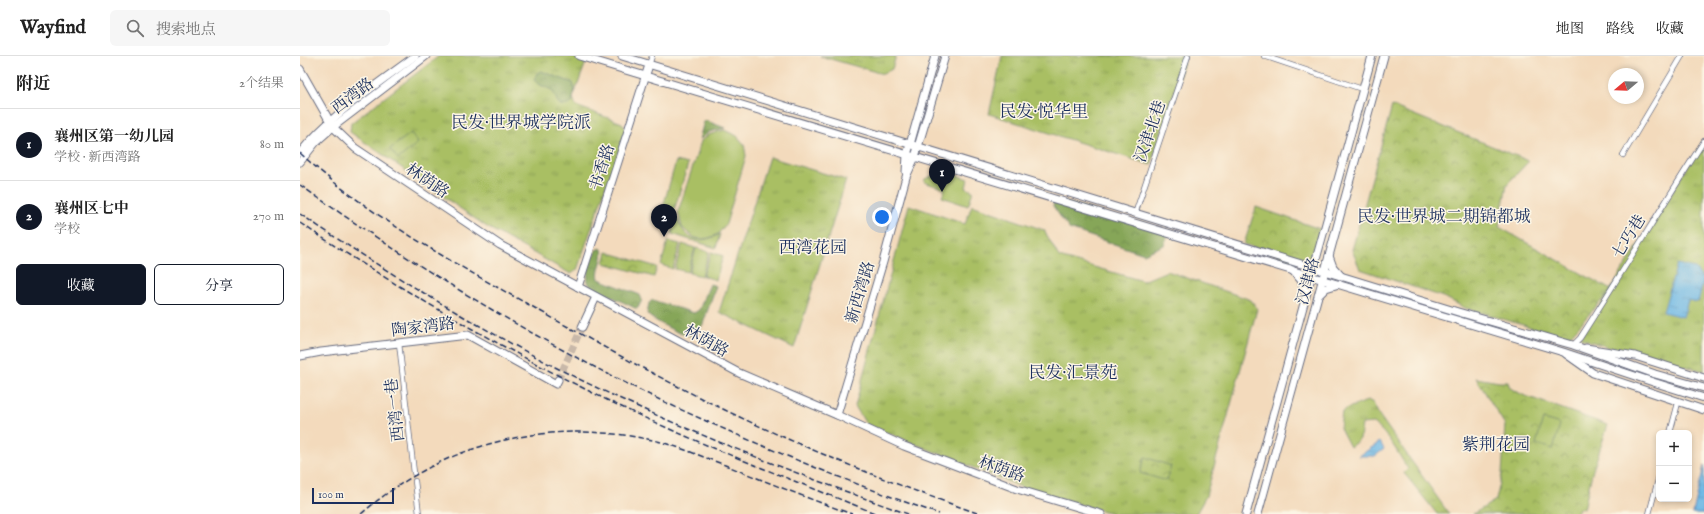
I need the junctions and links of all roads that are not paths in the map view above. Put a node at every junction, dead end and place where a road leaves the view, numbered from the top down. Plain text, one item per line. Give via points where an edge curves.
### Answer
1 (415, 56) edge
2 (426, 56) edge
3 (579, 56) edge
4 (622, 56) edge
5 (652, 56) edge
6 (935, 56) edge
7 (945, 56) edge
8 (1188, 56) edge
9 (1264, 56) edge
10 (1372, 56) edge
11 (1384, 56) edge
12 (1682, 56) edge
13 (649, 65) junction
14 (300, 69) edge
15 (646, 76) junction
16 (1362, 89) junction
17 (331, 124) junction
18 (1704, 140) edge
19 (910, 145) junction
20 (918, 148) junction
21 (300, 153) edge
22 (907, 154) junction
23 (1623, 155) dead end
24 (915, 157) junction
25 (300, 162) edge
26 (906, 177) junction
27 (1135, 214) junction
28 (1317, 254) junction
29 (1329, 256) junction
30 (1299, 264) junction
31 (1313, 268) junction
32 (1292, 270) junction
33 (1324, 272) junction
34 (1311, 276) junction
35 (1342, 277) junction
36 (1322, 279) junction
37 (1339, 284) junction
38 (578, 286) junction
39 (1306, 295) junction
40 (596, 297) junction
41 (1317, 297) junction
42 (582, 327) tunnel mouth
43 (399, 343) junction
44 (1574, 345) junction
45 (1563, 352) junction
46 (300, 356) edge
47 (1704, 378) edge
48 (558, 380) dead end
49 (1704, 388) edge
50 (1704, 398) edge
51 (1678, 402) junction
52 (1704, 410) edge
53 (837, 416) junction
54 (1671, 430) edge
55 (414, 473) dead end
56 (415, 481) dead end
57 (1656, 487) edge
58 (419, 514) edge
59 (1101, 514) edge
60 (1246, 514) edge
61 (1258, 514) edge
62 (1649, 514) edge

1 - 17 street, 西湾路
2 - 17 street, 西湾路
3 - 15 street
4 - 13 street
5 - 13 street, 书香路
6 - 19 street, 新西湾路
7 - 20 street, 新西湾路
8 - 27 street, 汉津北巷
9 - 16 street
10 - 16 street, 汉津路
11 - 29 street, 汉津路
12 - 23 street
13 - 15 street, 书香路
13 - 19 street
14 - 17 street, 林荫路
15 - 22 street
15 - 38 street, 书香路
16 - 28 street, 汉津路
17 - 21 street, 西湾路 via 313,136
17 - 25 street, 西湾路
17 - 38 street, 林荫路 via 355,148 500,245
18 - 44 street, 七巧巷
19 - 20 street
19 - 22 street, 新西湾路
20 - 24 street, 新西湾路
20 - 27 street
22 - 24 street
22 - 26 street, 新西湾路
24 - 26 street, 新西湾路
24 - 32 street
26 - 53 street, 新西湾路
27 - 30 street
28 - 30 street via 1308,262
28 - 31 street, 汉津路
29 - 33 street, 汉津路
29 - 35 street via 1333,267
30 - 31 street
31 - 33 street
31 - 34 street, 汉津路
32 - 34 street
32 - 39 street via 1301,280
33 - 35 street
33 - 36 street, 汉津路
34 - 36 street
34 - 39 street, 汉津路
35 - 44 street
36 - 37 street
36 - 41 street, 汉津路
37 - 41 street via 1326,288
37 - 45 street
38 - 40 street, 林荫路
39 - 60 street, 汉津路
40 - 42 street
40 - 53 street, 林荫路 via 739,373
41 - 61 street, 汉津路
43 - 46 street, 陶家湾路
43 - 48 street, 陶家湾路 via 468,335 556,384
43 - 55 street, 西湾一巷
44 - 47 street via 1635,356
44 - 49 street via 1655,374
45 - 50 street
45 - 51 street via 1593,373
51 - 52 street
51 - 54 street
53 - 59 street, 林荫路 via 904,446 1010,486
56 - 58 street
57 - 62 street

